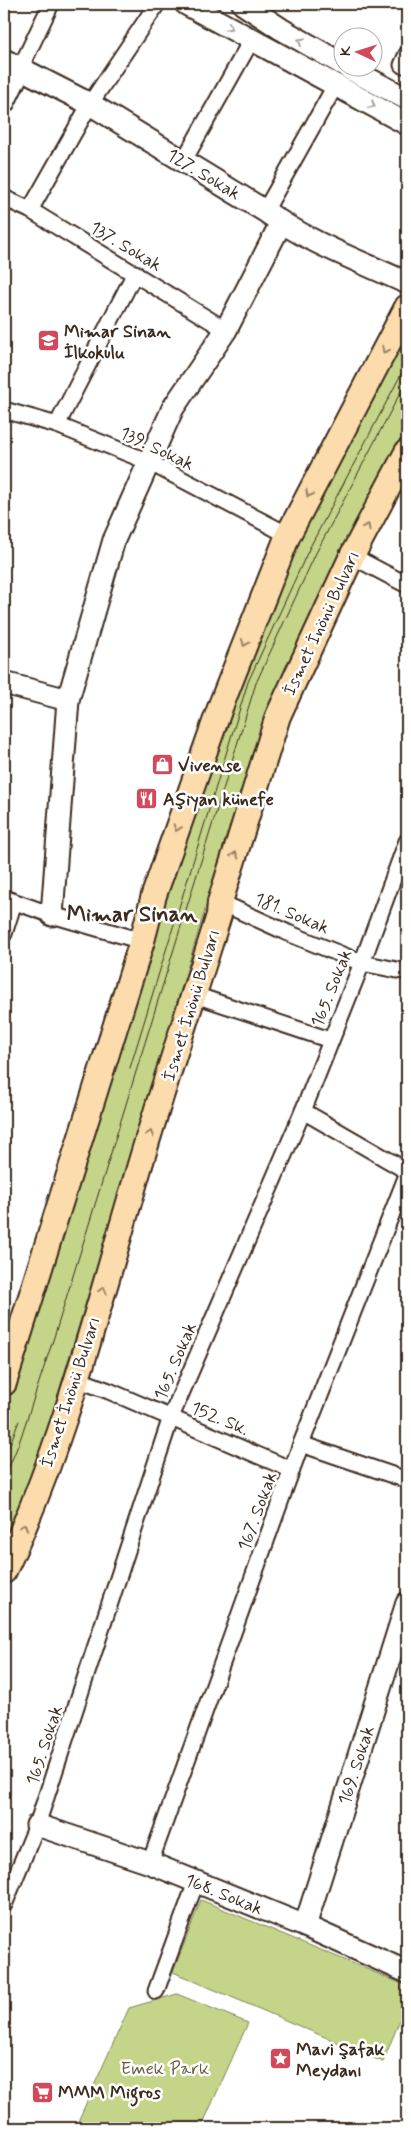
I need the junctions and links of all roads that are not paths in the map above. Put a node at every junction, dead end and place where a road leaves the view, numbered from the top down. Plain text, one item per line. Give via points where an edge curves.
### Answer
1 (51, 4) edge
2 (157, 4) edge
3 (186, 4) edge
4 (243, 4) edge
5 (252, 39) junction
6 (334, 59) edge
7 (12, 64) edge
8 (367, 78) edge
9 (335, 86) junction
10 (407, 99) edge
11 (4, 102) edge
12 (90, 104) junction
13 (407, 124) edge
14 (183, 162) junction
15 (4, 198) edge
16 (30, 210) junction
17 (273, 217) junction
18 (135, 273) junction
19 (407, 283) edge
20 (407, 306) edge
21 (226, 330) junction
22 (4, 410) edge
23 (56, 425) junction
24 (407, 452) edge
25 (149, 462) junction
26 (288, 536) junction
27 (352, 556) junction
28 (407, 585) edge
29 (4, 683) edge
30 (68, 700) junction
31 (407, 840) edge
32 (9, 900) edge
33 (220, 902) junction
34 (52, 915) junction
35 (4, 934) edge
36 (142, 940) junction
37 (362, 962) junction
38 (407, 972) edge
39 (195, 995) junction
40 (330, 1040) junction
41 (303, 1111) junction
42 (407, 1171) edge
43 (407, 1175) edge
44 (77, 1379) junction
45 (4, 1383) edge
46 (171, 1417) junction
47 (302, 1444) junction
48 (292, 1470) junction
49 (407, 1480) edge
50 (4, 1571) edge
51 (407, 1603) edge
52 (37, 1825) junction
53 (150, 1863) junction
54 (196, 1882) junction
55 (4, 1906) edge
56 (305, 1926) junction
57 (407, 1972) edge
58 (156, 1991) dead end

1 - 7 street
2 - 12 street
3 -> 5 street
6 -> 4 street
5 - 9 street
5 - 14 street
7 - 11 street
7 - 12 street, 127. Sokak
8 - 10 street
9 -> 13 street
9 - 17 street
12 - 14 street, 127. Sokak
12 - 16 street
14 - 17 street, 127. Sokak
15 - 16 street, 137. Sokak
16 - 18 street, 137. Sokak
17 - 19 street, 127. Sokak via 346,256
17 - 21 street
18 - 21 street, 137. Sokak
18 - 23 street
20 -> 26 main road
21 - 25 street via 174,408
22 - 23 street, 139. Sokak
23 - 25 street, 139. Sokak
27 -> 24 main road, İsmet İnönü Bulvarı
25 - 26 street, 139. Sokak
25 - 30 street via 114,540
26 -> 36 main road via 220,705 154,895
27 - 28 street
33 -> 27 main road, İsmet İnönü Bulvarı via 278,716
29 - 30 street
30 - 34 street
31 - 37 street, 165. Sokak
32 - 34 street
32 - 35 street
33 - 37 street, 181. Sokak
33 - 39 main road, İsmet İnönü Bulvarı
34 - 36 street
36 - 45 main road
37 - 38 street, 181. Sokak
37 - 40 street, 165. Sokak
39 - 40 street
44 -> 39 main road, İsmet İnönü Bulvarı via 135,1181
40 - 41 street, 165. Sokak
41 - 42 street
41 - 46 street, 165. Sokak
43 - 47 street, 167. Sokak
44 - 46 street, 152. Sk.
50 -> 44 main road, İsmet İnönü Bulvarı via 23,1531
46 - 48 street, 152. Sk.
46 - 52 street, 165. Sokak
47 - 48 street, 167. Sokak
47 - 49 street
48 - 53 street, 167. Sokak
51 - 56 street, 169. Sokak
52 - 53 street, 168. Sokak
52 - 55 street, 165. Sokak
53 - 54 street, 168. Sokak
54 - 56 street, 168. Sokak
54 - 58 street
56 - 57 street, 168. Sokak

